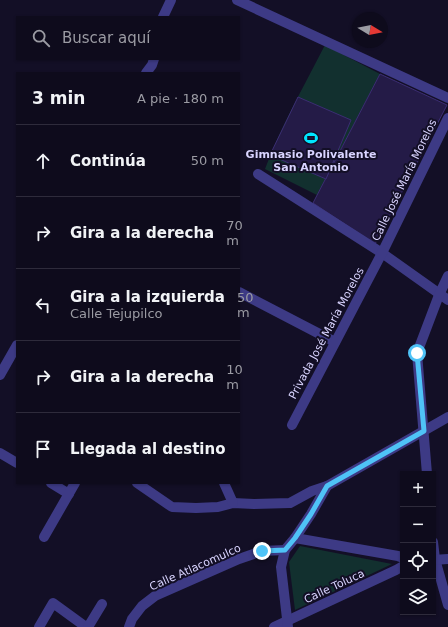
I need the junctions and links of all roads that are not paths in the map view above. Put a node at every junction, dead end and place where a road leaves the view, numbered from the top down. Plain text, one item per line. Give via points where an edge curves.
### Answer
1 (171, 0) edge
2 (237, 0) edge
3 (163, 16) edge
4 (154, 60) edge
5 (147, 72) edge
6 (448, 98) edge
7 (448, 118) edge
8 (258, 174) dead end
9 (382, 253) junction
10 (448, 276) edge
11 (240, 293) edge
12 (439, 295) junction
13 (448, 300) edge
14 (335, 342) junction
15 (16, 347) edge
16 (0, 375) edge
17 (448, 417) edge
18 (292, 425) dead end
19 (424, 431) junction
20 (0, 453) edge
21 (16, 462) edge
22 (427, 471) edge
23 (53, 484) edge
24 (74, 484) edge
25 (138, 484) edge
26 (224, 484) edge
27 (327, 486) junction
28 (69, 494) junction
29 (233, 503) junction
30 (44, 537) dead end
31 (295, 538) junction
32 (285, 550) junction
33 (400, 557) edge
34 (448, 559) edge
35 (436, 560) edge
36 (436, 566) edge
37 (400, 568) edge
38 (102, 604) dead end
39 (448, 605) edge
40 (287, 624) edge
41 (39, 627) edge
42 (87, 627) edge
43 (129, 627) edge
44 (274, 627) edge

1 - 3 street
2 - 6 street
4 - 5 street
7 - 9 street, Calle José María Morelos
8 - 9 street
9 - 12 street
9 - 14 street, Privada José María Morelos
10 - 12 street
11 - 14 street
12 - 13 street
12 - 19 street via 417,353
14 - 18 street, Privada José María Morelos
15 - 16 street
17 - 19 street
19 - 22 street
19 - 27 street
20 - 21 street
23 - 28 street
24 - 28 street
25 - 29 street via 172,507 218,507
26 - 29 street
27 - 29 street via 290,503
27 - 31 street
28 - 30 street
31 - 32 street
31 - 33 street
32 - 40 street via 281,567
32 - 43 street, Calle Atlacomulco via 262,551 239,559 155,596 142,606
34 - 35 street
36 - 39 street
37 - 40 street, Calle Toluca
38 - 42 street
40 - 44 street, Calle Toluca
41 - 42 street via 53,603

